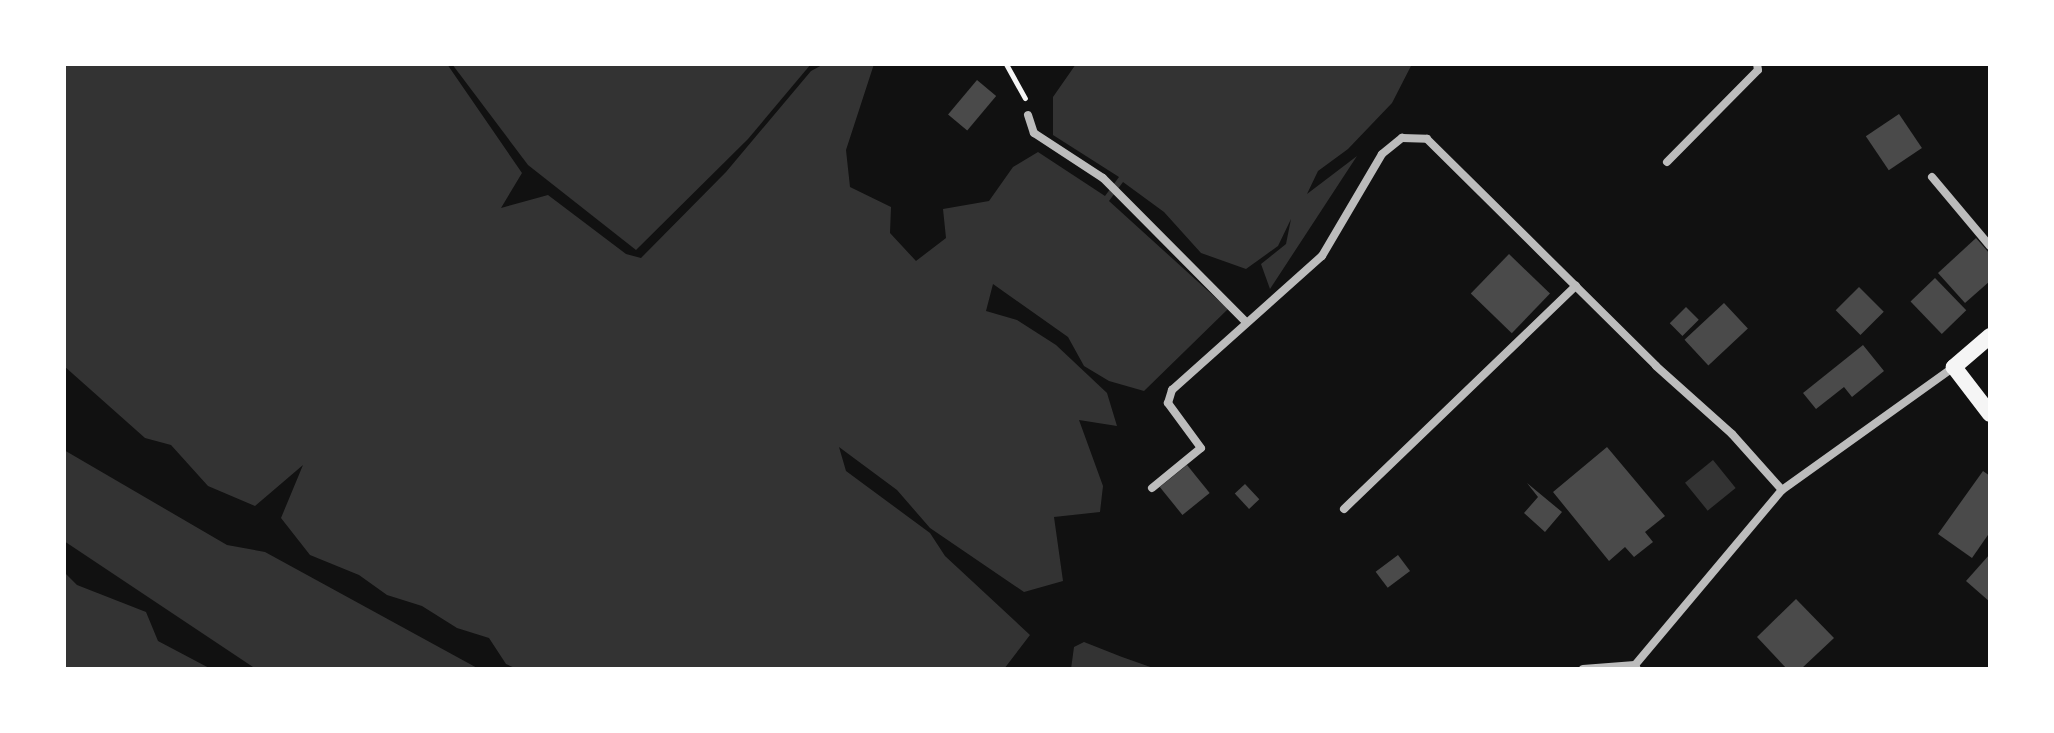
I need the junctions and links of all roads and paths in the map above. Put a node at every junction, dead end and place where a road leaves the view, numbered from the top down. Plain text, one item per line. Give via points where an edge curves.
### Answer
1 (1006, 64) edge
2 (1757, 64) edge
3 (1028, 115) joint
4 (1667, 162) dead end
5 (1932, 177) dead end
6 (1990, 246) edge
7 (1576, 286) junction
8 (1245, 321) junction
9 (1990, 336) edge
10 (1954, 367) junction
11 (1990, 414) edge
12 (1152, 488) dead end
13 (1782, 490) junction
14 (1344, 509) dead end
15 (1636, 667) edge
16 (1583, 669) edge

1 - 3 path via 1015,72
2 - 4 street via 1758,70
3 - 8 street via 1034,133 1114,189
5 - 6 street
7 - 8 street via 1427,139 1402,138 1382,154 1322,256
7 - 13 street via 1732,434
7 - 14 street
8 - 12 street via 1172,390 1168,403 1201,448
9 - 10 main road
10 - 11 main road
10 - 13 street
13 - 15 street
15 - 16 street

